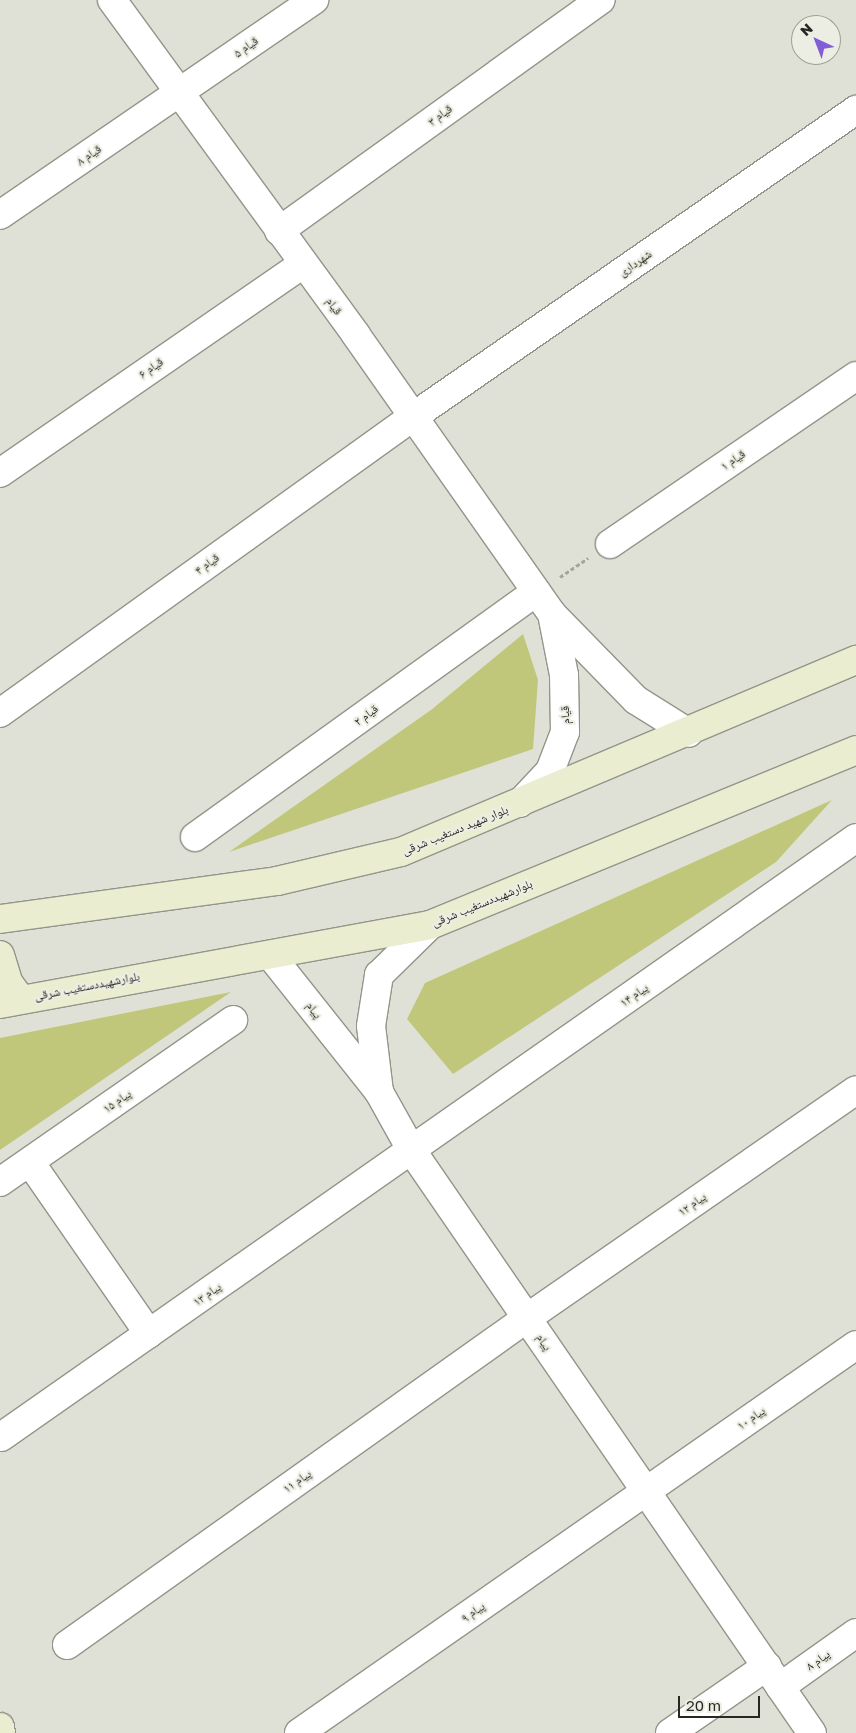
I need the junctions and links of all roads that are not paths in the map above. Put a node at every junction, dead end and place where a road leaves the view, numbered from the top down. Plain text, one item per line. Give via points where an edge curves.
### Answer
1 (112, 0) edge
2 (314, 0) edge
3 (601, 0) edge
4 (178, 94) junction
5 (856, 110) edge
6 (0, 215) edge
7 (279, 231) junction
8 (303, 264) junction
9 (856, 376) edge
10 (414, 416) junction
11 (0, 473) edge
12 (610, 544) road end
13 (536, 592) junction
14 (552, 614) junction
15 (856, 660) edge
16 (0, 713) edge
17 (689, 733) junction
18 (856, 750) edge
19 (520, 803) junction
20 (195, 837) dead end
21 (856, 838) edge
22 (1, 923) edge
23 (430, 925) junction
24 (0, 955) edge
25 (271, 956) junction
26 (11, 1002) edge
27 (234, 1020) dead end
28 (856, 1090) edge
29 (379, 1092) junction
30 (412, 1151) junction
31 (30, 1162) junction
32 (0, 1182) edge
33 (527, 1318) junction
34 (149, 1334) junction
35 (856, 1345) edge
36 (1, 1437) edge
37 (647, 1491) junction
38 (856, 1633) edge
39 (67, 1645) dead end
40 (773, 1676) junction
41 (0, 1727) edge
42 (1, 1733) edge
43 (298, 1733) edge
44 (670, 1733) edge
45 (812, 1733) edge

1 - 4 street, قیام
2 - 4 street, قیام ۵
3 - 7 street, قیام ۳
4 - 6 street, قیام ۸
4 - 7 street, قیام
5 - 10 street, شهرداری
7 - 8 street, قیام
8 - 10 street, قیام
8 - 11 street, قیام ۶
9 - 12 street, قیام ۱
10 - 13 street, قیام
10 - 16 street, قیام ۴
13 - 14 street, قیام
13 - 20 street, قیام ۲
14 - 17 street, قیام via 636,700
14 - 19 street, قیام via 564,675 565,732 550,771
15 - 17 main road, بلوار شهید دستغیب شرقی
17 - 19 main road, بلوار شهید دستغیب شرقی
18 - 23 main road, بلوارشهیددستغیب شرقی
19 - 22 main road, بلوار شهید دستغیب شرقی via 401,852 277,881
21 - 30 street, پیام ۱۴
23 - 25 main road, بلوارشهیددستغیب شرقی
23 - 29 street via 379,975 371,1026
24 - 26 main road
25 - 26 main road, بلوارشهیددستغیب شرقی via 172,970
25 - 29 street, پیام
27 - 31 street, پيام ۱۵
28 - 33 street, پیام ۱۲
29 - 30 street, پیام
30 - 33 street, پیام
30 - 34 street, پیام ۱۳
31 - 32 street, پيام ۱۵
31 - 34 street
33 - 37 street, پیام
33 - 39 street, پیام ۱۱
34 - 36 street, پیام ۱۳
35 - 37 street, پیام ۱۰
37 - 40 street, پیام
37 - 43 street, پیام ۹
38 - 40 street, پیام ۸
40 - 44 street, پیام ۸
40 - 45 street, پیام
41 - 42 main road

